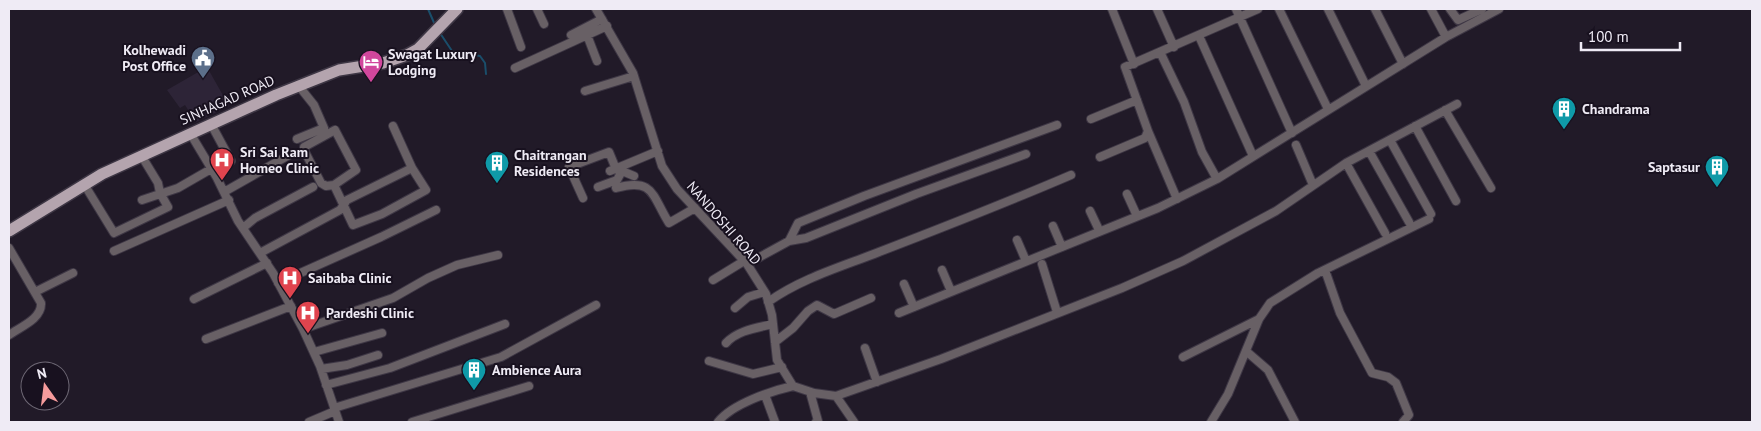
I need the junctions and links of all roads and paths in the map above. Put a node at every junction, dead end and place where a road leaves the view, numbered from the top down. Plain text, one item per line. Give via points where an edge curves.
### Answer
1 (457, 9) edge
2 (507, 9) edge
3 (537, 9) edge
4 (596, 9) edge
5 (1112, 9) edge
6 (1158, 9) edge
7 (1236, 9) edge
8 (1258, 9) edge
9 (1279, 9) edge
10 (1328, 9) edge
11 (1375, 9) edge
12 (1430, 9) edge
13 (1450, 9) edge
14 (1482, 9) edge
15 (1499, 9) edge
16 (1240, 17) junction
17 (602, 19) junction
18 (544, 24) dead end
19 (607, 26) junction
20 (571, 35) dead end
21 (587, 35) junction
22 (1199, 36) junction
23 (1446, 36) junction
24 (1174, 46) junction
25 (521, 47) dead end
26 (1160, 52) junction
27 (597, 61) dead end
28 (1134, 64) junction
29 (1403, 64) junction
30 (515, 68) dead end
31 (634, 76) junction
32 (298, 85) junction
33 (1366, 86) junction
34 (585, 91) dead end
35 (1137, 100) junction
36 (1457, 104) dead end
37 (1328, 109) junction
38 (1445, 110) junction
39 (1091, 119) dead end
40 (210, 124) junction
41 (1057, 125) dead end
42 (394, 126) dead end
43 (1415, 126) junction
44 (1148, 131) junction
45 (190, 133) junction
46 (1292, 133) junction
47 (297, 139) dead end
48 (1390, 140) junction
49 (1296, 145) dead end
50 (658, 151) junction
51 (1369, 151) junction
52 (289, 154) dead end
53 (1026, 154) dead end
54 (141, 155) junction
55 (1100, 156) dead end
56 (1252, 156) junction
57 (231, 161) dead end
58 (1346, 163) junction
59 (412, 168) junction
60 (211, 169) junction
61 (1071, 175) dead end
62 (614, 176) junction
63 (634, 176) dead end
64 (1217, 180) junction
65 (84, 184) junction
66 (334, 185) junction
67 (1313, 185) junction
68 (598, 187) dead end
69 (313, 188) dead end
70 (1491, 188) dead end
71 (224, 192) junction
72 (160, 193) junction
73 (1127, 194) dead end
74 (583, 198) dead end
75 (1177, 198) junction
76 (142, 200) dead end
77 (229, 200) junction
78 (1456, 200) dead end
79 (343, 205) junction
80 (695, 208) junction
81 (436, 210) dead end
82 (1090, 211) dead end
83 (1137, 216) junction
84 (1409, 222) dead end
85 (1053, 226) dead end
86 (243, 228) junction
87 (1099, 230) junction
88 (9, 231) edge
89 (1385, 233) dead end
90 (1017, 240) dead end
91 (789, 241) junction
92 (1062, 247) junction
93 (9, 248) edge
94 (114, 252) dead end
95 (260, 253) junction
96 (498, 255) dead end
97 (1026, 261) junction
98 (267, 263) junction
99 (745, 263) junction
100 (1042, 264) dead end
101 (942, 270) dead end
102 (1325, 270) junction
103 (73, 273) dead end
104 (713, 280) dead end
105 (278, 283) junction
106 (904, 284) dead end
107 (951, 291) junction
108 (35, 292) junction
109 (764, 292) junction
110 (871, 298) dead end
111 (194, 299) dead end
112 (768, 302) junction
113 (596, 305) dead end
114 (291, 306) junction
115 (914, 307) junction
116 (735, 308) dead end
117 (1057, 312) junction
118 (899, 313) dead end
119 (1259, 319) junction
120 (505, 324) dead end
121 (773, 324) junction
122 (303, 329) junction
123 (382, 333) dead end
124 (9, 335) edge
125 (206, 339) dead end
126 (726, 342) dead end
127 (775, 342) junction
128 (865, 348) dead end
129 (314, 352) junction
130 (1246, 352) junction
131 (378, 355) dead end
132 (1183, 357) dead end
133 (708, 361) dead end
134 (782, 367) junction
135 (321, 369) junction
136 (877, 382) junction
137 (326, 385) junction
138 (529, 386) dead end
139 (793, 386) junction
140 (810, 392) junction
141 (765, 395) junction
142 (836, 396) junction
143 (335, 410) junction
144 (309, 422) edge
145 (339, 422) edge
146 (412, 422) edge
147 (718, 422) edge
148 (775, 422) edge
149 (816, 422) edge
150 (854, 422) edge
151 (1211, 422) edge
152 (1295, 422) edge
153 (1403, 422) edge

1 - 32 main road, SINHAGAD ROAD via 418,49 396,59 338,70
2 - 25 street
3 - 18 street
4 - 17 street, NANDOSHI ROAD
5 - 28 street
6 - 24 street
7 - 16 street
8 - 16 street
9 - 37 street
10 - 33 street
11 - 29 street
12 - 23 street
13 - 14 street via 1458,20
15 - 23 street
16 - 22 street
16 - 46 street
17 - 19 street, NANDOSHI ROAD
17 - 20 street
19 - 21 street
19 - 31 street, NANDOSHI ROAD
21 - 27 street
21 - 30 street
22 - 24 street
22 - 56 street
23 - 29 street
24 - 26 street
26 - 28 street
26 - 64 street
28 - 35 street via 1125,67
29 - 33 street
31 - 34 street
31 - 50 street, NANDOSHI ROAD
32 - 40 main road, SINHAGAD ROAD
32 - 47 street via 314,105 324,128
33 - 37 street
35 - 39 street
35 - 44 street
36 - 38 street
37 - 46 street
38 - 43 street
38 - 70 street
40 - 45 main road, SINHAGAD ROAD
40 - 57 street
41 - 91 street via 798,223
42 - 59 street
43 - 48 street
43 - 78 street
44 - 55 street via 1145,138
44 - 75 street
45 - 54 main road, SINHAGAD ROAD
45 - 60 street
46 - 56 street
48 - 51 street
48 - 102 street via 1430,217
49 - 67 street
50 - 62 street
50 - 80 street, NANDOSHI ROAD via 662,166
51 - 58 street
51 - 84 street
52 - 71 street
53 - 91 street via 806,238
54 - 65 main road, SINHAGAD ROAD
54 - 72 street via 158,183
56 - 64 street
58 - 67 street
58 - 89 street
59 - 79 street
59 - 79 street via 426,190 382,214 353,225
60 - 71 street
60 - 72 street via 178,188
61 - 112 street via 818,274
62 - 63 street
62 - 68 street
62 - 74 street via 610,152 569,167
62 - 80 street via 652,192 668,223
64 - 75 street
65 - 72 street via 114,233 168,207
65 - 88 main road, SINHAGAD ROAD
66 - 66 street via 321,183 304,147 335,130 356,170
66 - 79 street
67 - 117 street via 1276,211 1183,261
69 - 86 street via 255,218
71 - 77 street
72 - 76 street
73 - 83 street
75 - 83 street
77 - 86 street
77 - 94 street
79 - 95 street via 340,210
80 - 99 street, NANDOSHI ROAD
81 - 105 street
82 - 87 street
83 - 87 street
85 - 92 street
86 - 95 street
87 - 92 street
90 - 97 street
91 - 99 street
92 - 97 street
93 - 108 street
95 - 98 street
96 - 122 street via 457,265 393,298
97 - 107 street
98 - 105 street
98 - 111 street
99 - 104 street
99 - 109 street, NANDOSHI ROAD
100 - 117 street
101 - 107 street
102 - 119 street via 1270,303
102 - 153 street via 1340,313 1372,373 1396,383 1409,415
103 - 108 street
105 - 114 street
106 - 115 street
107 - 115 street
108 - 124 street via 41,303 37,316
109 - 112 street, NANDOSHI ROAD
109 - 116 street via 748,297
110 - 127 street via 834,314 817,306 808,310
112 - 121 street, NANDOSHI ROAD
113 - 143 street via 501,357
114 - 122 street
114 - 125 street
115 - 118 street
117 - 136 street
119 - 130 street
119 - 132 street
120 - 137 street via 390,368
121 - 126 street via 746,330
121 - 127 street, NANDOSHI ROAD
122 - 129 street
123 - 129 street
127 - 134 street, NANDOSHI ROAD via 777,360
128 - 136 street
129 - 135 street
130 - 151 street via 1228,394
130 - 152 street via 1268,370
131 - 135 street
133 - 134 street via 753,374
134 - 139 street, NANDOSHI ROAD
135 - 137 street
136 - 142 street
137 - 143 street
138 - 146 street
139 - 140 street
139 - 141 street
140 - 142 street
140 - 149 street
141 - 147 street via 726,414
141 - 148 street
142 - 150 street
143 - 144 street
143 - 145 street

